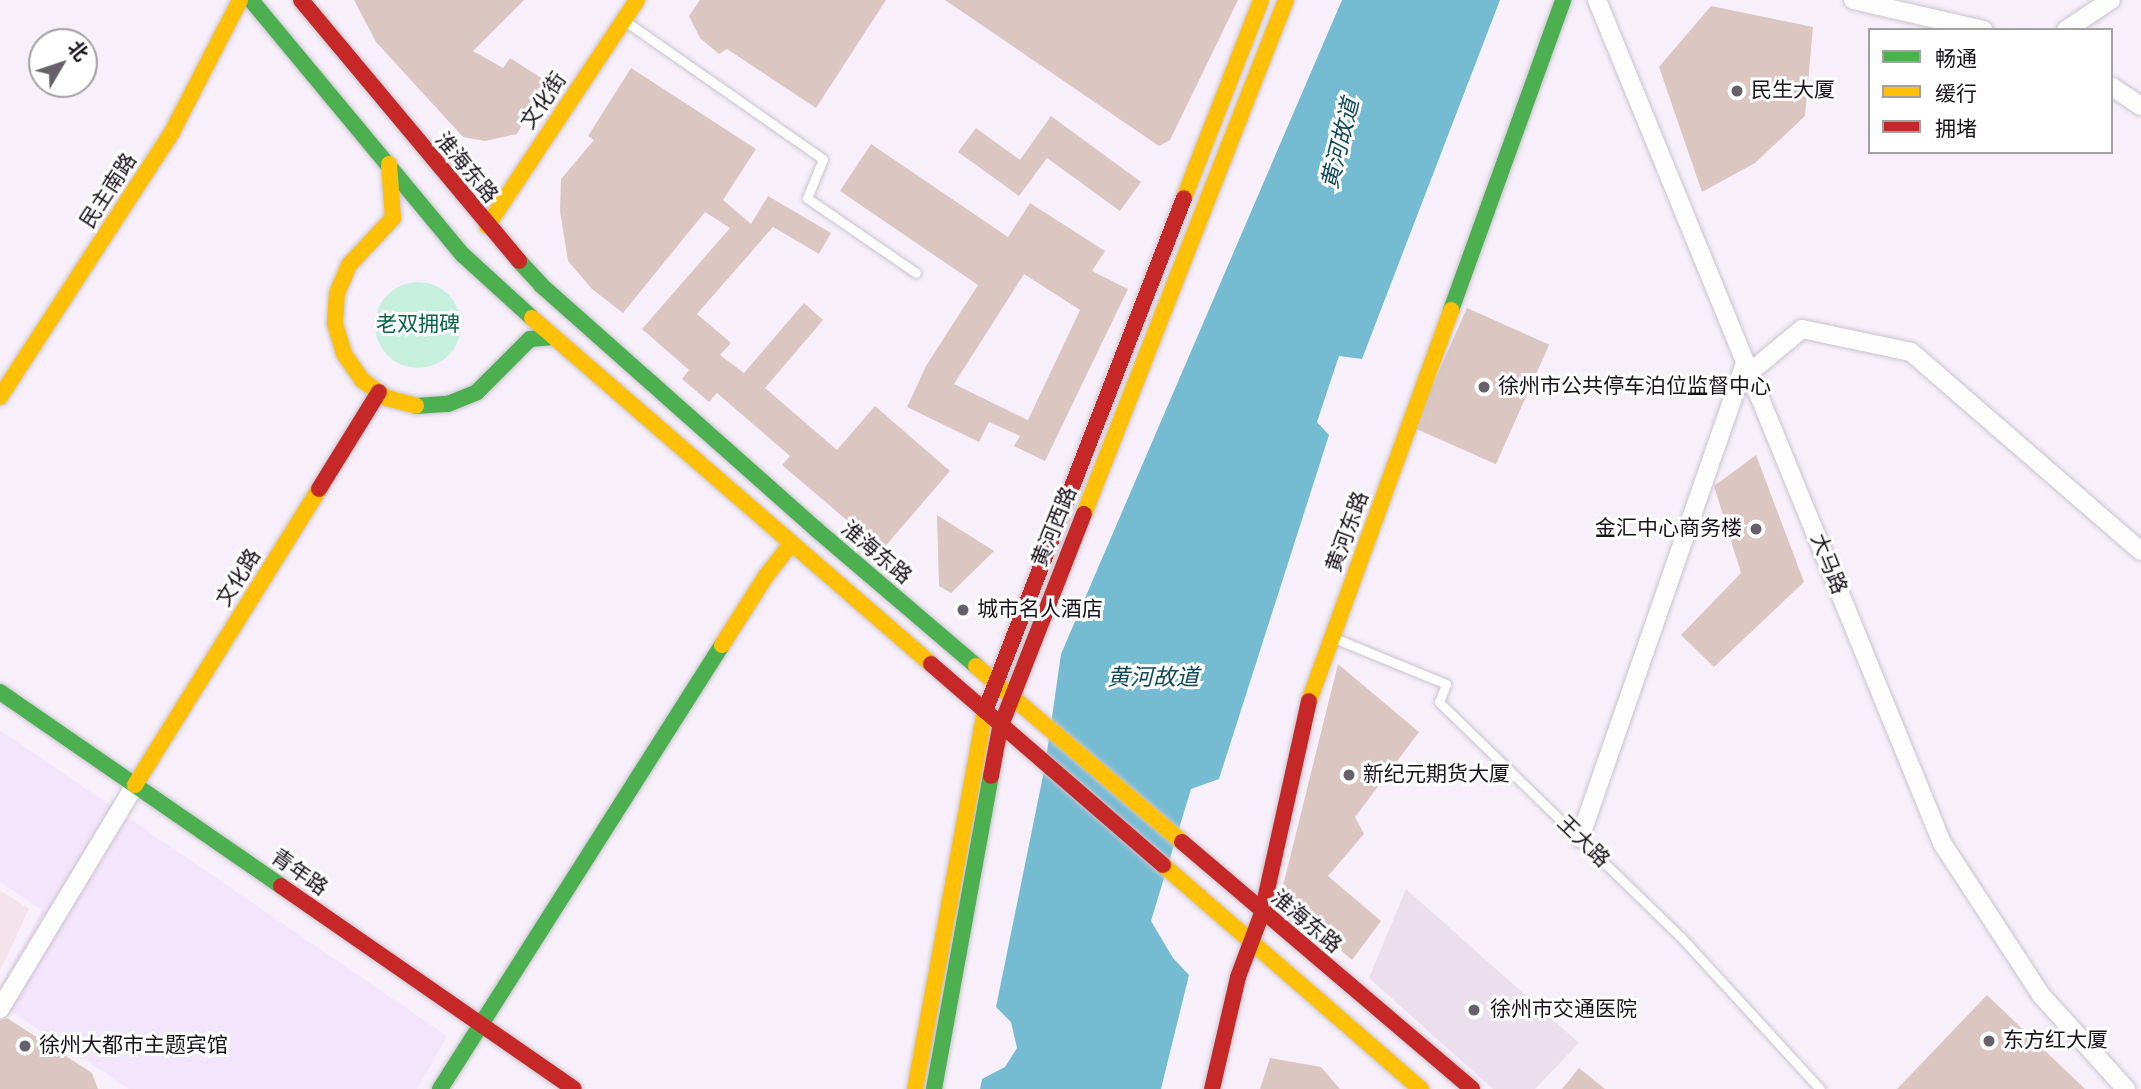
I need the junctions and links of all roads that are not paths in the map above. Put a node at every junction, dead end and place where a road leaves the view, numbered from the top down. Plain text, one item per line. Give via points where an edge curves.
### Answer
1 (240, 0) edge
2 (251, 0) edge
3 (301, 0) edge
4 (637, 0) edge
5 (1261, 0) edge
6 (1286, 0) edge
7 (1563, 0) edge
8 (1597, 0) edge
9 (1853, 0) edge
10 (2111, 0) edge
11 (624, 20) junction
12 (1975, 28) edge
13 (2069, 28) edge
14 (2113, 87) edge
15 (2141, 106) edge
16 (389, 164) junction
17 (487, 226) junction
18 (916, 273) dead end
19 (553, 337) junction
20 (1747, 368) junction
21 (379, 392) junction
22 (0, 397) edge
23 (791, 544) junction
24 (2141, 551) edge
25 (1332, 638) junction
26 (995, 681) junction
27 (0, 692) edge
28 (1010, 697) junction
29 (984, 712) junction
30 (1000, 728) junction
31 (135, 785) junction
32 (1580, 838) junction
33 (1262, 913) junction
34 (1251, 942) junction
35 (0, 1009) edge
36 (479, 1023) junction
37 (440, 1089) edge
38 (574, 1089) edge
39 (915, 1089) edge
40 (934, 1089) edge
41 (1212, 1089) edge
42 (1421, 1089) edge
43 (1472, 1089) edge
44 (1820, 1089) edge
45 (2126, 1089) edge

1 - 22 main road, 民主南路 via 172,132
2 - 16 main road
3 - 17 main road, 淮海东路
4 - 11 main road, 文化街
5 - 26 main road, 黄河西路
6 - 28 main road, 黄河西路
7 - 25 main road, 黄河东路
8 - 20 street, 大马路
9 - 12 street
10 - 13 street
11 - 17 main road, 文化街
11 - 18 lane via 823,159 807,198
14 - 15 street
16 - 19 main road via 463,255
16 - 21 main road via 393,219 349,265 337,293 335,324 344,354 362,380
17 - 26 main road, 淮海东路 via 541,285
19 - 21 main road via 530,340 477,392 448,404 417,406
19 - 23 main road
20 - 24 street via 1802,329 1911,352
20 - 32 street
20 - 45 street, 大马路 via 1942,843 2041,995
21 - 31 main road, 文化路
23 - 29 main road
23 - 36 main road
25 - 32 lane, 王大路 via 1446,684 1439,702
25 - 33 main road, 黄河东路 via 1306,710
26 - 28 main road, 淮海东路
26 - 29 main road, 黄河西路
27 - 31 main road, 青年路
28 - 30 main road, 黄河西路
28 - 33 main road, 淮海东路
29 - 30 main road
29 - 39 main road, 黄河西路
30 - 34 main road
30 - 40 main road, 黄河西路
31 - 35 street
31 - 36 main road, 青年路
32 - 44 lane, 王大路 via 1680,936
33 - 34 main road, 黄河东路
33 - 43 main road, 淮海东路
34 - 41 main road, 黄河东路 via 1238,976
34 - 42 main road
36 - 37 main road
36 - 38 main road, 青年路

